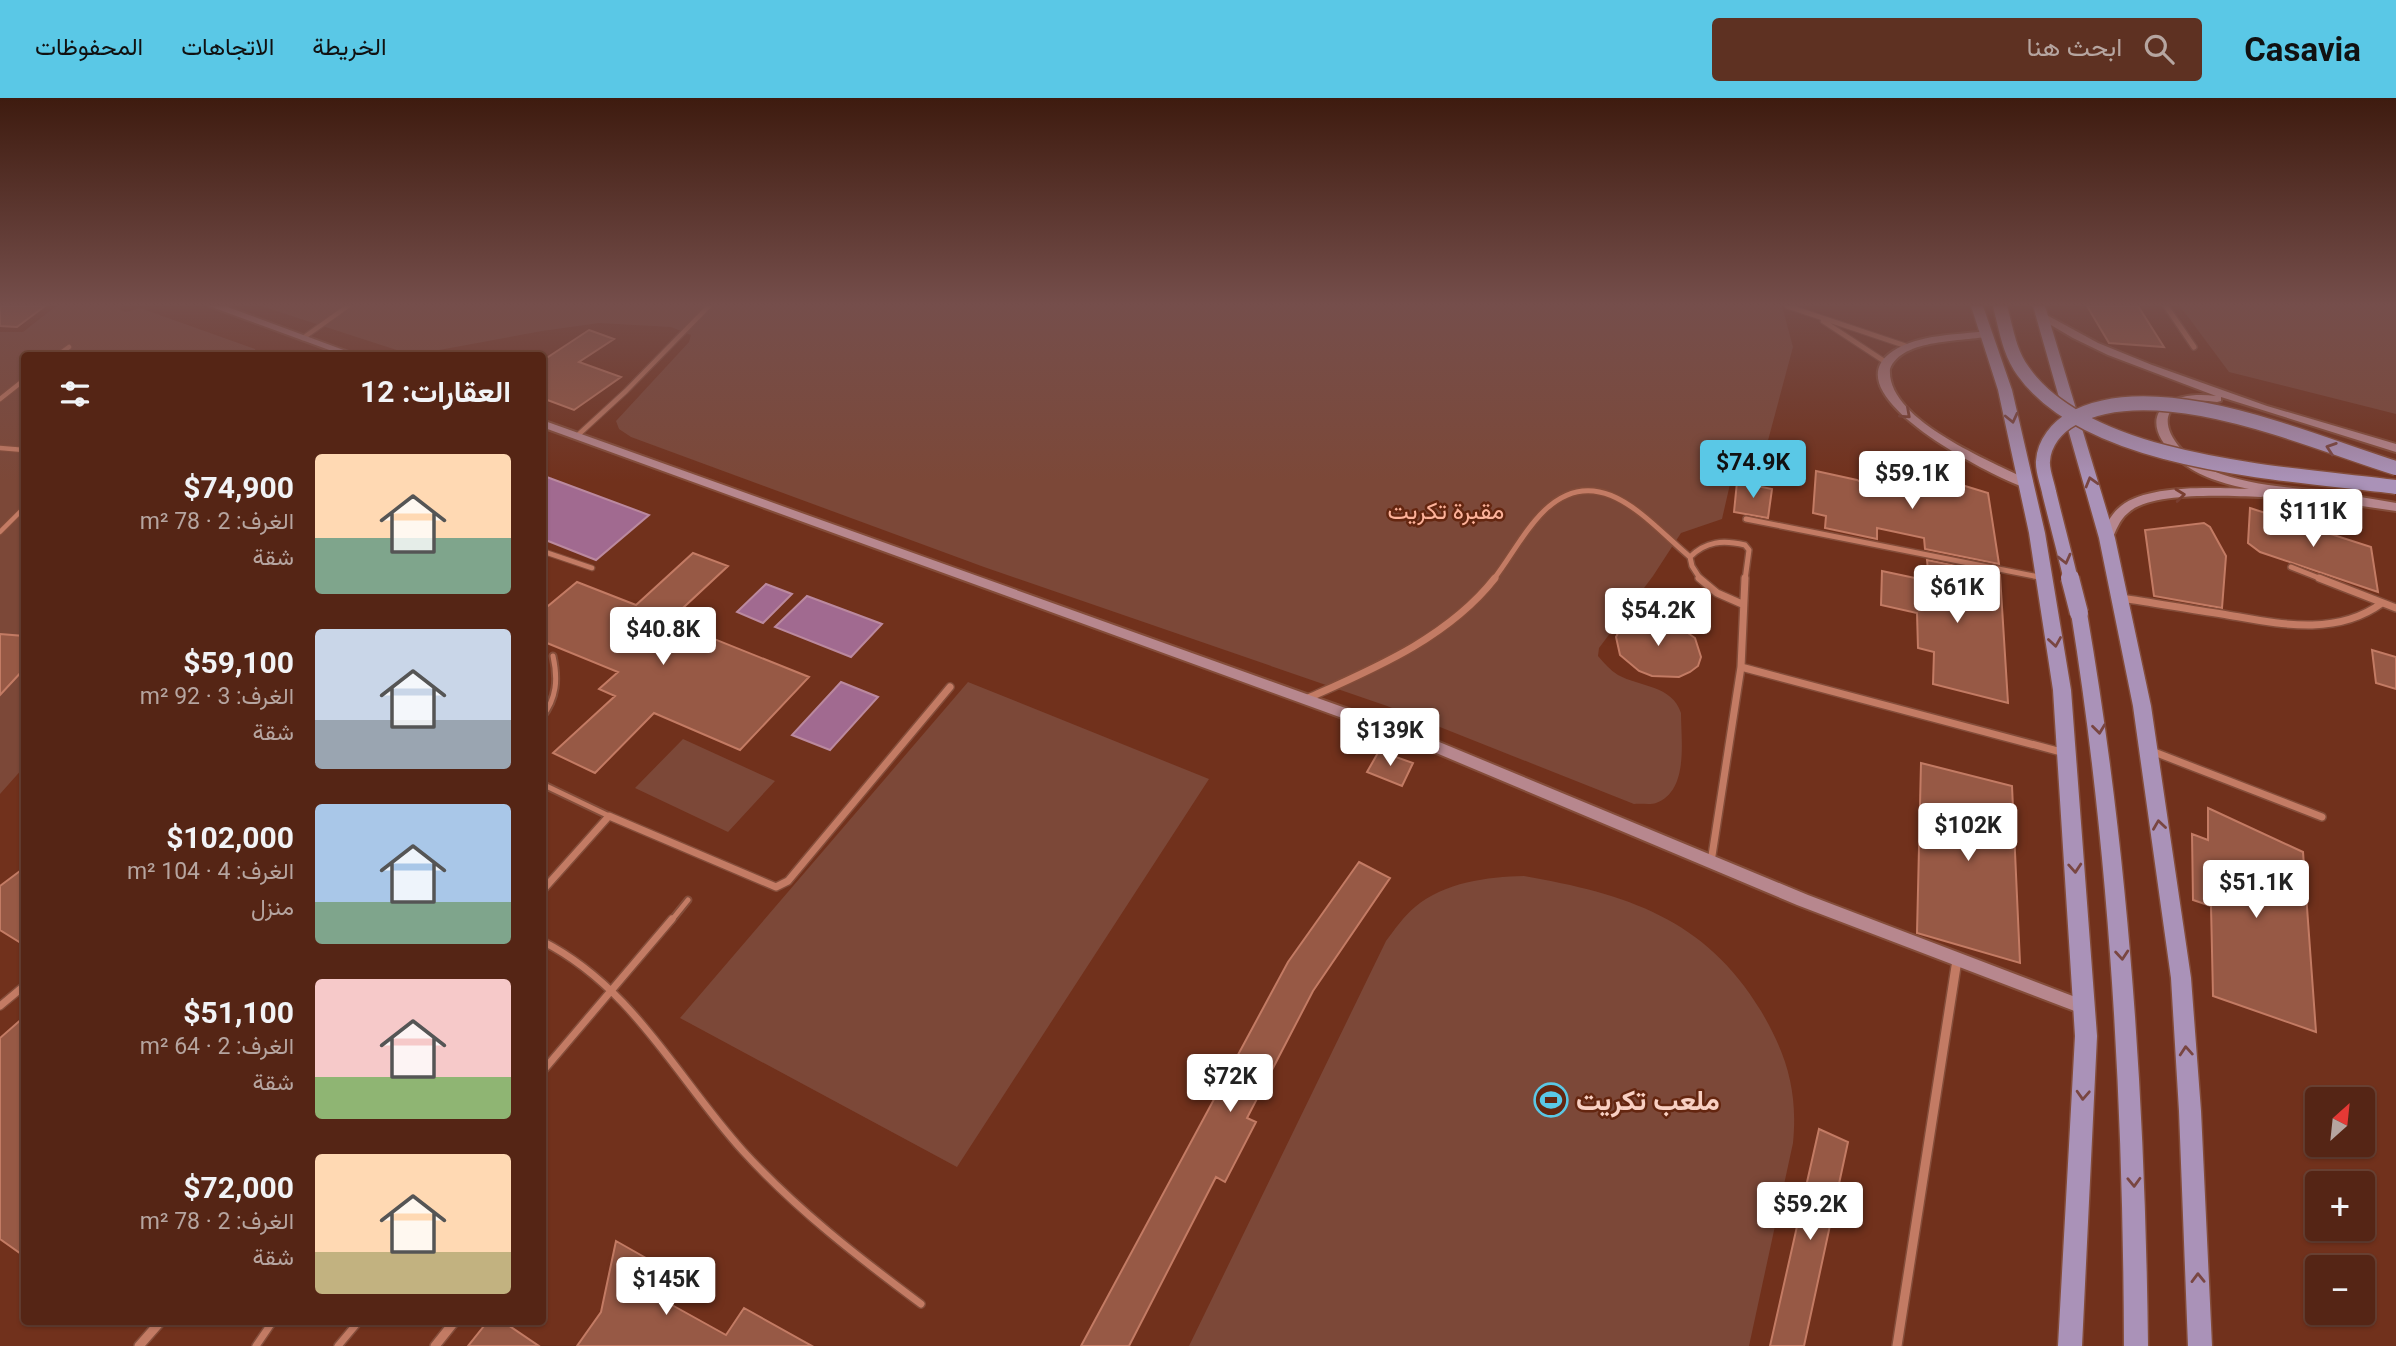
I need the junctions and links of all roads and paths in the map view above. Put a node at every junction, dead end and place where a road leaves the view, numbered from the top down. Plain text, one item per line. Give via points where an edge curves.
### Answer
1 (652, 364) edge
2 (1887, 364) edge
3 (1997, 364) edge
4 (2019, 364) edge
5 (2056, 364) edge
6 (2144, 364) edge
7 (21, 382) edge
8 (0, 399) edge
9 (2283, 414) junction
10 (546, 424) edge
11 (578, 436) junction
12 (0, 448) edge
13 (2396, 448) edge
14 (21, 450) edge
15 (2396, 468) edge
16 (2026, 484) junction
17 (2396, 487) edge
18 (2337, 498) junction
19 (2396, 507) edge
20 (21, 511) edge
21 (1746, 519) dead end
22 (0, 532) edge
23 (2107, 538) junction
24 (546, 552) edge
25 (1690, 557) junction
26 (2291, 567) dead end
27 (592, 568) dead end
28 (2044, 579) junction
29 (2120, 598) junction
30 (2382, 603) junction
31 (1742, 604) junction
32 (2396, 608) edge
33 (552, 656) dead end
34 (1741, 667) junction
35 (950, 687) dead end
36 (1305, 700) junction
37 (546, 712) edge
38 (2148, 749) junction
39 (2067, 754) junction
40 (546, 786) edge
41 (609, 816) junction
42 (2322, 817) dead end
43 (1711, 862) junction
44 (546, 887) edge
45 (688, 900) dead end
46 (546, 943) edge
47 (1957, 960) junction
48 (21, 988) edge
49 (613, 989) junction
50 (0, 1006) edge
51 (2085, 1008) junction
52 (546, 1067) edge
53 (921, 1304) dead end
54 (157, 1325) edge
55 (270, 1325) edge
56 (356, 1325) edge
57 (452, 1325) edge
58 (139, 1346) edge
59 (256, 1346) edge
60 (338, 1346) edge
61 (435, 1346) edge
62 (1897, 1346) edge
63 (2070, 1346) edge
64 (2136, 1346) edge
65 (2200, 1346) edge

1 - 11 lane
2 -> 16 street via 1887,389 1910,419
3 -> 16 main road
4 - 17 main road, bridge via 2053,401 2102,430 2159,452 2208,464
23 -> 5 main road
6 - 9 street
7 - 8 lane
9 - 13 street
9 - 18 street via 2201,397 2174,402 2163,414 2162,428 2171,445 2190,463 2230,481
10 - 11 street
11 - 36 street
12 - 14 lane
15 -> 64 main road, bridge via 2243,418 2207,409 2139,403 2084,412 2052,433 2045,447 2042,463 2079,613 2100,736 2123,962 2136,1238
16 - 28 main road
18 - 19 street
23 -> 18 street via 2113,520 2129,505 2146,499 2249,492
20 - 22 lane
21 - 28 street
23 - 29 main road
24 - 27 lane
25 - 31 street via 1707,586
25 - 31 street via 1721,541 1749,547
25 - 36 street via 1619,499 1590,490 1573,491 1550,504 1493,580 1454,618 1394,656
26 - 30 street
28 -> 39 main road
29 - 30 street via 2295,626 2339,623
29 - 38 main road
30 - 32 street
31 - 34 street
33 - 37 lane via 557,682
34 - 39 street
34 - 43 street
35 - 41 street via 788,881 776,887
36 - 43 street via 1516,777
38 - 42 street
65 -> 38 main road via 2181,978
39 -> 51 main road
40 - 41 lane
41 - 44 street
43 - 47 street
45 - 49 lane
46 - 49 lane
47 - 51 street
47 - 62 street
48 - 50 lane
49 - 52 lane
49 - 53 lane via 660,1042 710,1113 764,1172 825,1231
51 -> 63 main road
54 - 58 street
55 - 59 lane
56 - 60 lane
57 - 61 street

